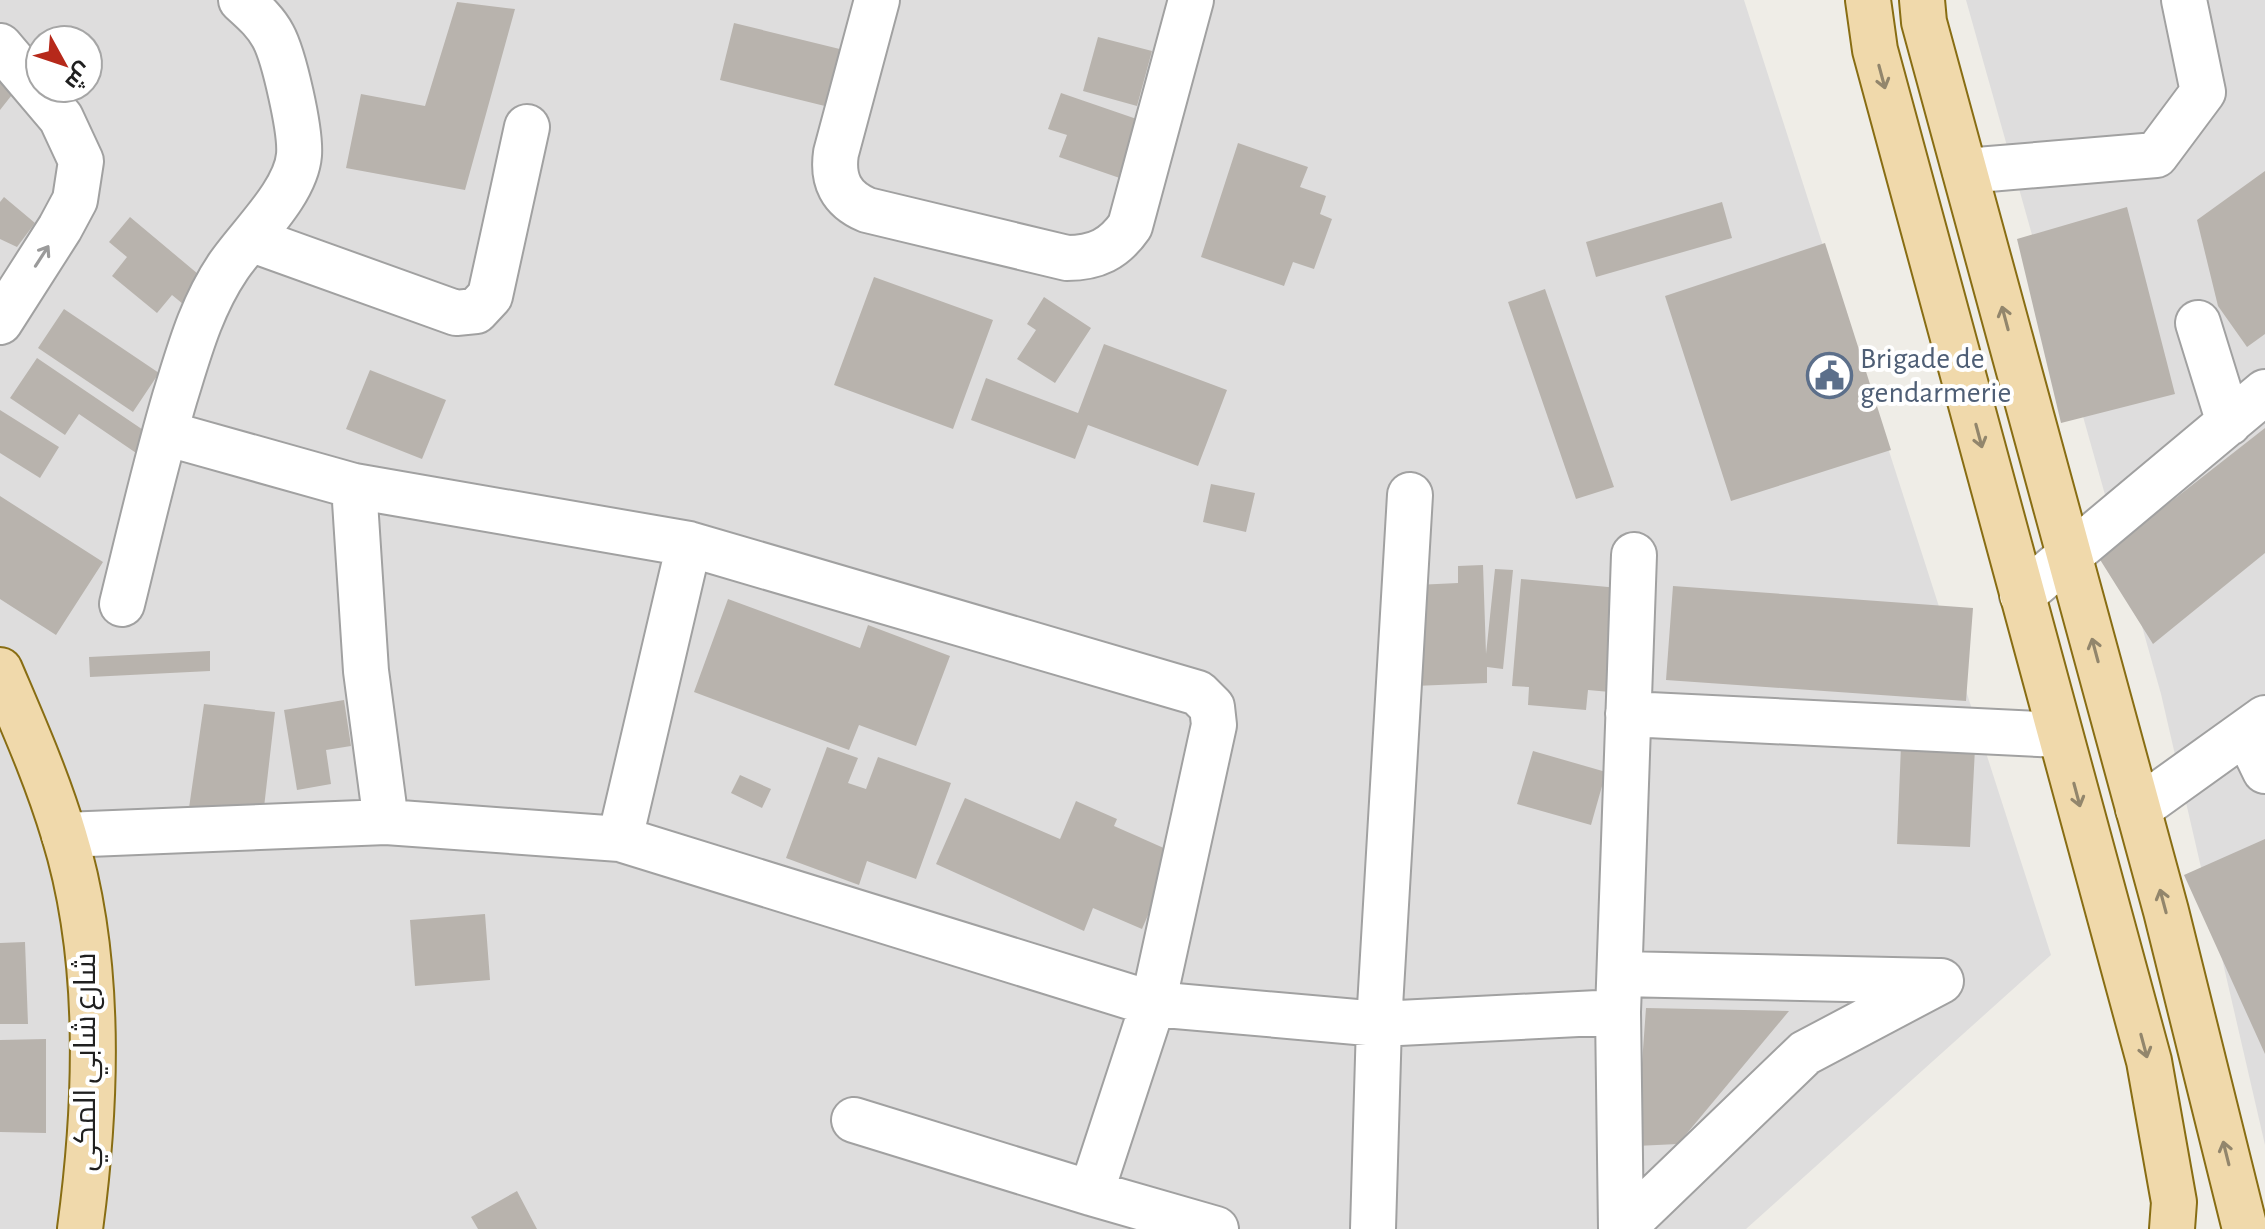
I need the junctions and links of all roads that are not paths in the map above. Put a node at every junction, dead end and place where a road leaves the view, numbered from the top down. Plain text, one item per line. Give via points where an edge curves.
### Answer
1 (241, 0) edge
2 (877, 0) edge
3 (1191, 0) edge
4 (1868, 0) edge
5 (1922, 0) edge
6 (2184, 0) edge
7 (0, 46) edge
8 (527, 127) dead end
9 (1965, 171) junction
10 (250, 239) junction
11 (0, 322) edge
12 (2198, 323) dead end
13 (2265, 392) edge
14 (2229, 423) junction
15 (165, 433) junction
16 (354, 486) junction
17 (1410, 495) dead end
18 (689, 544) junction
19 (1634, 555) dead end
20 (2069, 556) junction
21 (2022, 595) junction
22 (122, 604) dead end
23 (0, 670) edge
24 (1628, 714) junction
25 (2255, 725) edge
26 (2060, 735) junction
27 (2265, 771) edge
28 (2138, 809) junction
29 (386, 822) junction
30 (64, 835) junction
31 (620, 839) junction
32 (1619, 993) junction
33 (1153, 1004) junction
34 (1379, 1024) junction
35 (854, 1120) dead end
36 (1091, 1193) junction
37 (80, 1229) edge
38 (1216, 1229) edge
39 (1373, 1229) edge
40 (1622, 1229) edge
41 (2172, 1229) edge
42 (2245, 1229) edge

1 - 10 street via 275,39 299,155 289,185
2 - 3 street via 836,153 836,182 843,194 867,210 1067,258 1104,252 1130,226
4 -> 21 main road via 1875,50
5 - 9 main road
6 - 9 street via 2203,92 2156,155
11 -> 7 street via 75,200 81,161 61,118
8 - 10 street via 490,296 476,311 456,313
20 -> 9 main road
10 - 15 street via 209,299
12 - 14 street
13 - 14 street
14 - 20 street
15 - 16 street
15 - 22 street
16 - 18 street
16 - 29 street via 366,671
17 - 34 street
18 - 31 street
18 - 33 street via 1198,693 1212,707 1214,725
19 - 24 street
20 - 21 street
28 -> 20 main road
21 - 26 main road
23 - 30 main road, شارع شابي المكي
24 - 26 street
24 - 32 street
25 - 27 street
25 - 28 street
26 -> 41 main road via 2149,1061 2174,1202
42 -> 28 main road
29 - 30 street
29 - 31 street
30 - 37 main road, شارع شابي المكي via 80,907 91,1004 89,1146
31 - 33 street
32 - 34 street
32 - 40 street
32 - 40 street via 1941,981 1805,1053
33 - 34 street
33 - 36 street
34 - 39 street
35 - 36 street
36 - 38 street

